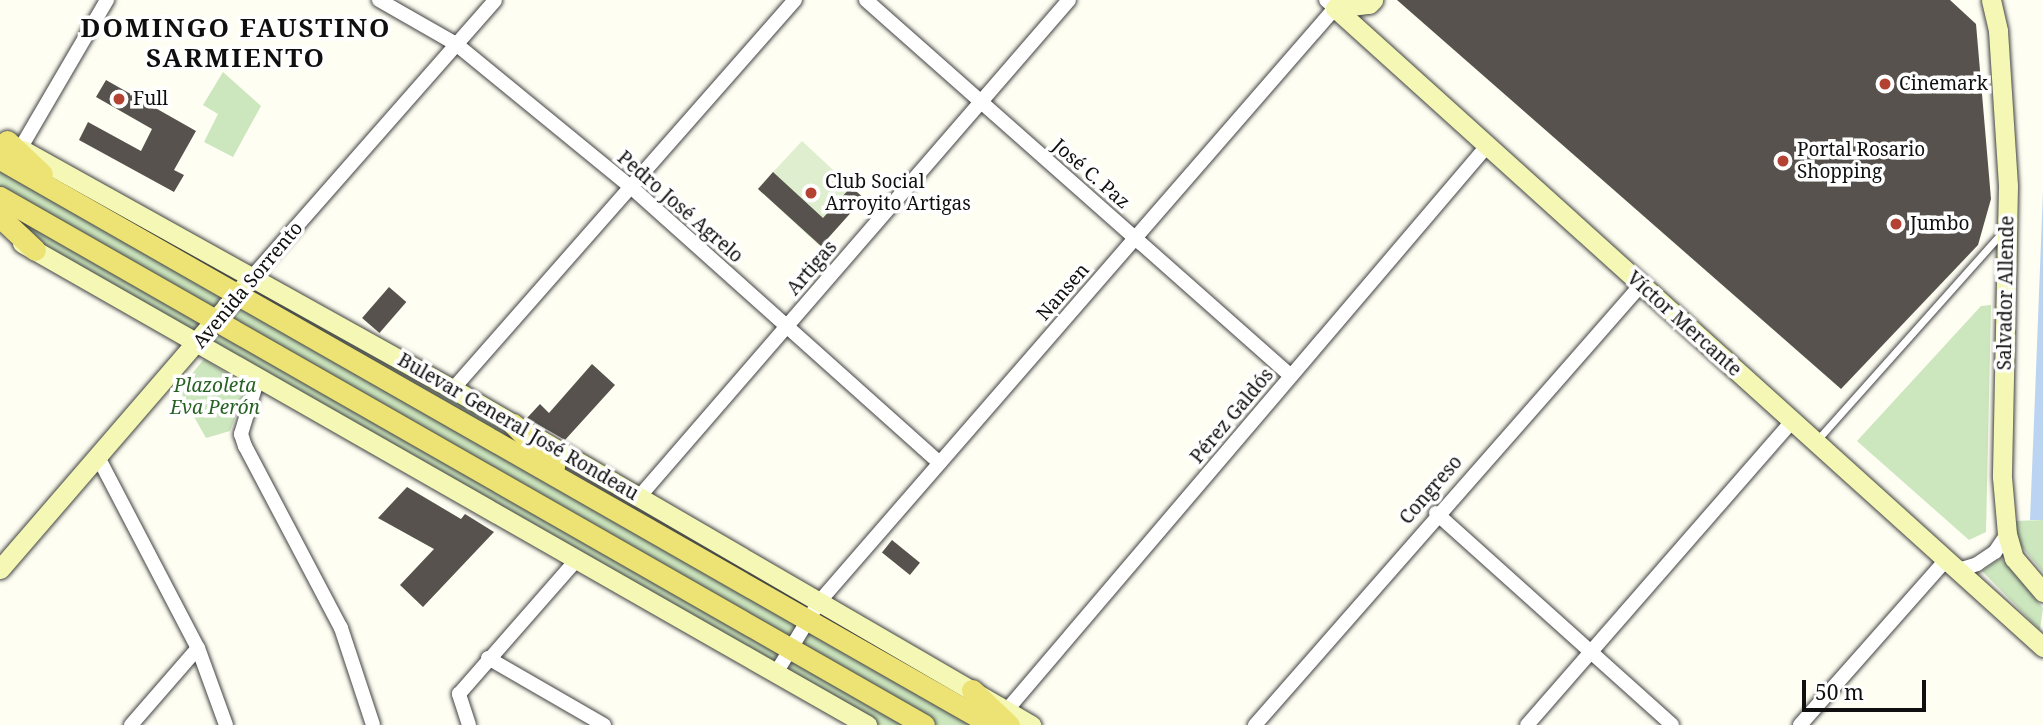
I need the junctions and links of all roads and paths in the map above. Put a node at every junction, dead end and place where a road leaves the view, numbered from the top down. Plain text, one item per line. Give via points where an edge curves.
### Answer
1 (107, 0) edge
2 (379, 0) edge
3 (495, 0) edge
4 (795, 0) edge
5 (866, 0) edge
6 (1069, 0) edge
7 (1373, 0) edge
8 (1991, 0) edge
9 (1334, 3) edge
10 (456, 44) junction
11 (981, 102) junction
12 (1487, 146) junction
13 (7, 147) edge
14 (631, 187) junction
15 (0, 197) edge
16 (0, 217) edge
17 (2007, 227) junction
18 (0, 230) edge
19 (1135, 238) junction
20 (35, 250) junction
21 (253, 276) junction
22 (1641, 285) junction
23 (236, 296) junction
24 (217, 320) junction
25 (786, 327) junction
26 (198, 344) junction
27 (1291, 376) junction
28 (258, 378) junction
29 (453, 389) junction
30 (1792, 421) junction
31 (513, 424) junction
32 (1815, 442) junction
33 (99, 459) junction
34 (940, 463) junction
35 (573, 485) junction
36 (639, 497) junction
37 (1437, 513) junction
38 (2007, 534) junction
39 (577, 559) junction
40 (1945, 561) junction
41 (0, 569) edge
42 (2039, 586) edge
43 (819, 602) junction
44 (807, 622) junction
45 (2043, 647) edge
46 (198, 648) junction
47 (790, 649) junction
48 (1591, 652) junction
49 (488, 658) junction
50 (776, 673) junction
51 (972, 690) joint
52 (840, 710) junction
53 (1003, 720) edge
54 (131, 725) edge
55 (226, 725) edge
56 (373, 725) edge
57 (469, 725) edge
58 (604, 725) edge
59 (861, 725) edge
60 (867, 725) edge
61 (924, 725) edge
62 (1031, 725) edge
63 (1255, 725) edge
64 (1527, 725) edge
65 (1672, 725) edge
66 (1800, 725) edge

1 - 13 street
2 - 10 street, Pedro José Agrelo
3 - 10 street, Avenida Sorrento
4 - 14 street
5 - 11 street, José C. Paz
6 - 11 street, Artigas
7 - 9 main road via 1370,4
8 - 17 main road, Salvador Allende via 1998,31
9 - 12 main road, Víctor Mercante
9 - 19 street, Nansen
10 - 14 street, Pedro José Agrelo
10 - 21 street, Avenida Sorrento
11 - 19 street, José C. Paz
11 - 25 street, Artigas
12 - 22 main road, Víctor Mercante
12 - 27 street, Pérez Galdós
13 - 21 main road, Bulevar General José Rondeau
13 - 23 main road, Bulevar General José Rondeau via 72,202
14 - 25 street, Pedro José Agrelo
14 - 29 street
15 - 24 main road
16 - 20 main road
17 - 32 lane
17 - 38 main road, Salvador Allende via 2002,477
18 - 20 main road
19 - 27 street, José C. Paz
19 - 34 street, Nansen
20 - 26 main road
21 - 23 main road, Avenida Sorrento
21 - 29 main road, Bulevar General José Rondeau
22 - 30 main road, Víctor Mercante
22 - 37 street, Congreso
23 - 24 main road, Avenida Sorrento
23 - 35 main road, Bulevar General José Rondeau
24 - 26 main road, Avenida Sorrento
24 - 47 main road
25 - 34 street, Pedro José Agrelo
25 - 36 street, Artigas
26 - 28 main road
26 - 33 main road, Avenida Sorrento
27 - 53 street, Pérez Galdós
28 - 39 main road
28 - 56 street via 241,434 341,628
29 - 31 main road, Bulevar General José Rondeau
30 - 32 main road, Víctor Mercante
30 - 48 street
31 - 35 main road
31 - 36 main road, Bulevar General José Rondeau
32 - 40 main road, Víctor Mercante
33 - 41 main road, Avenida Sorrento
33 - 46 street
34 - 43 street, Nansen
35 - 44 main road, Bulevar General José Rondeau
36 - 43 main road, Bulevar General José Rondeau
37 - 48 street
37 - 63 street, Congreso
38 - 40 street via 1995,552 1977,564 1962,569
38 - 42 main road, Salvador Allende via 2014,558
39 - 49 street
39 - 50 main road
40 - 45 main road, Víctor Mercante
40 - 66 street
43 - 44 street, Nansen
43 - 51 main road, Bulevar General José Rondeau
44 - 47 street, Nansen
44 - 53 main road, Bulevar General José Rondeau
46 - 54 street
46 - 55 street
47 - 50 street, Nansen
47 - 61 main road
48 - 64 street
48 - 65 street
49 - 57 street via 459,694
49 - 58 street
50 - 52 main road
51 - 53 main road
52 - 59 street
52 - 60 main road
53 - 62 main road, Bulevar General José Rondeau

